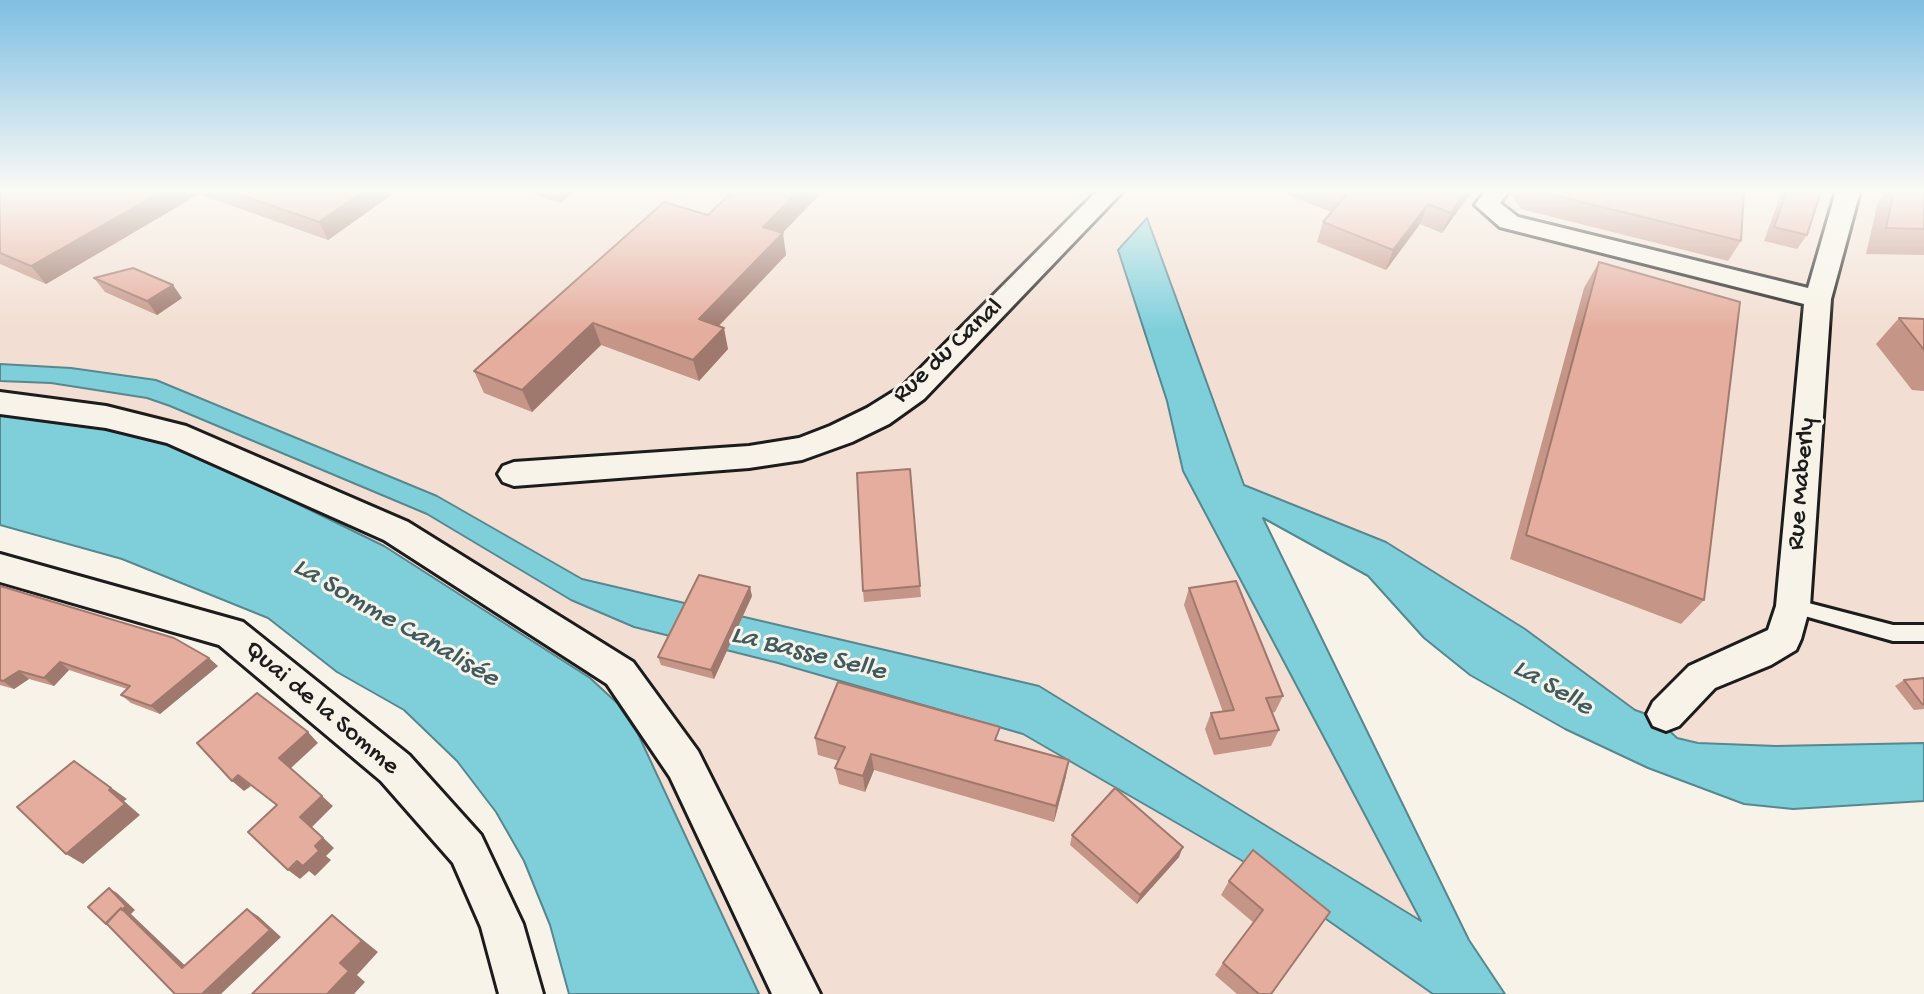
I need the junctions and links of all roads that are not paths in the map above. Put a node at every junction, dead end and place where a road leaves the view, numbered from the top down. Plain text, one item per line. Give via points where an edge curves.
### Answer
1 (1066, 237) edge
2 (1571, 237) edge
3 (1835, 237) edge
4 (1818, 299) junction
5 (0, 403) edge
6 (514, 474) dead end
7 (0, 568) edge
8 (1793, 606) junction
9 (1924, 633) edge
10 (1666, 714) dead end
11 (521, 994) edge
12 (798, 994) edge

1 - 6 street, Rue du Canal via 914,392 841,434 802,449 749,457
2 - 4 street
3 - 4 street, Rue Maberly
4 - 8 street, Rue Maberly
5 - 12 street via 106,417 175,434 396,531 620,673 684,764
7 - 11 street, Quai de la Somme via 230,633 242,642 395,768 467,849 502,924
8 - 9 lane via 1893,633
8 - 10 street, Rue Maberly via 1783,639 1702,677

